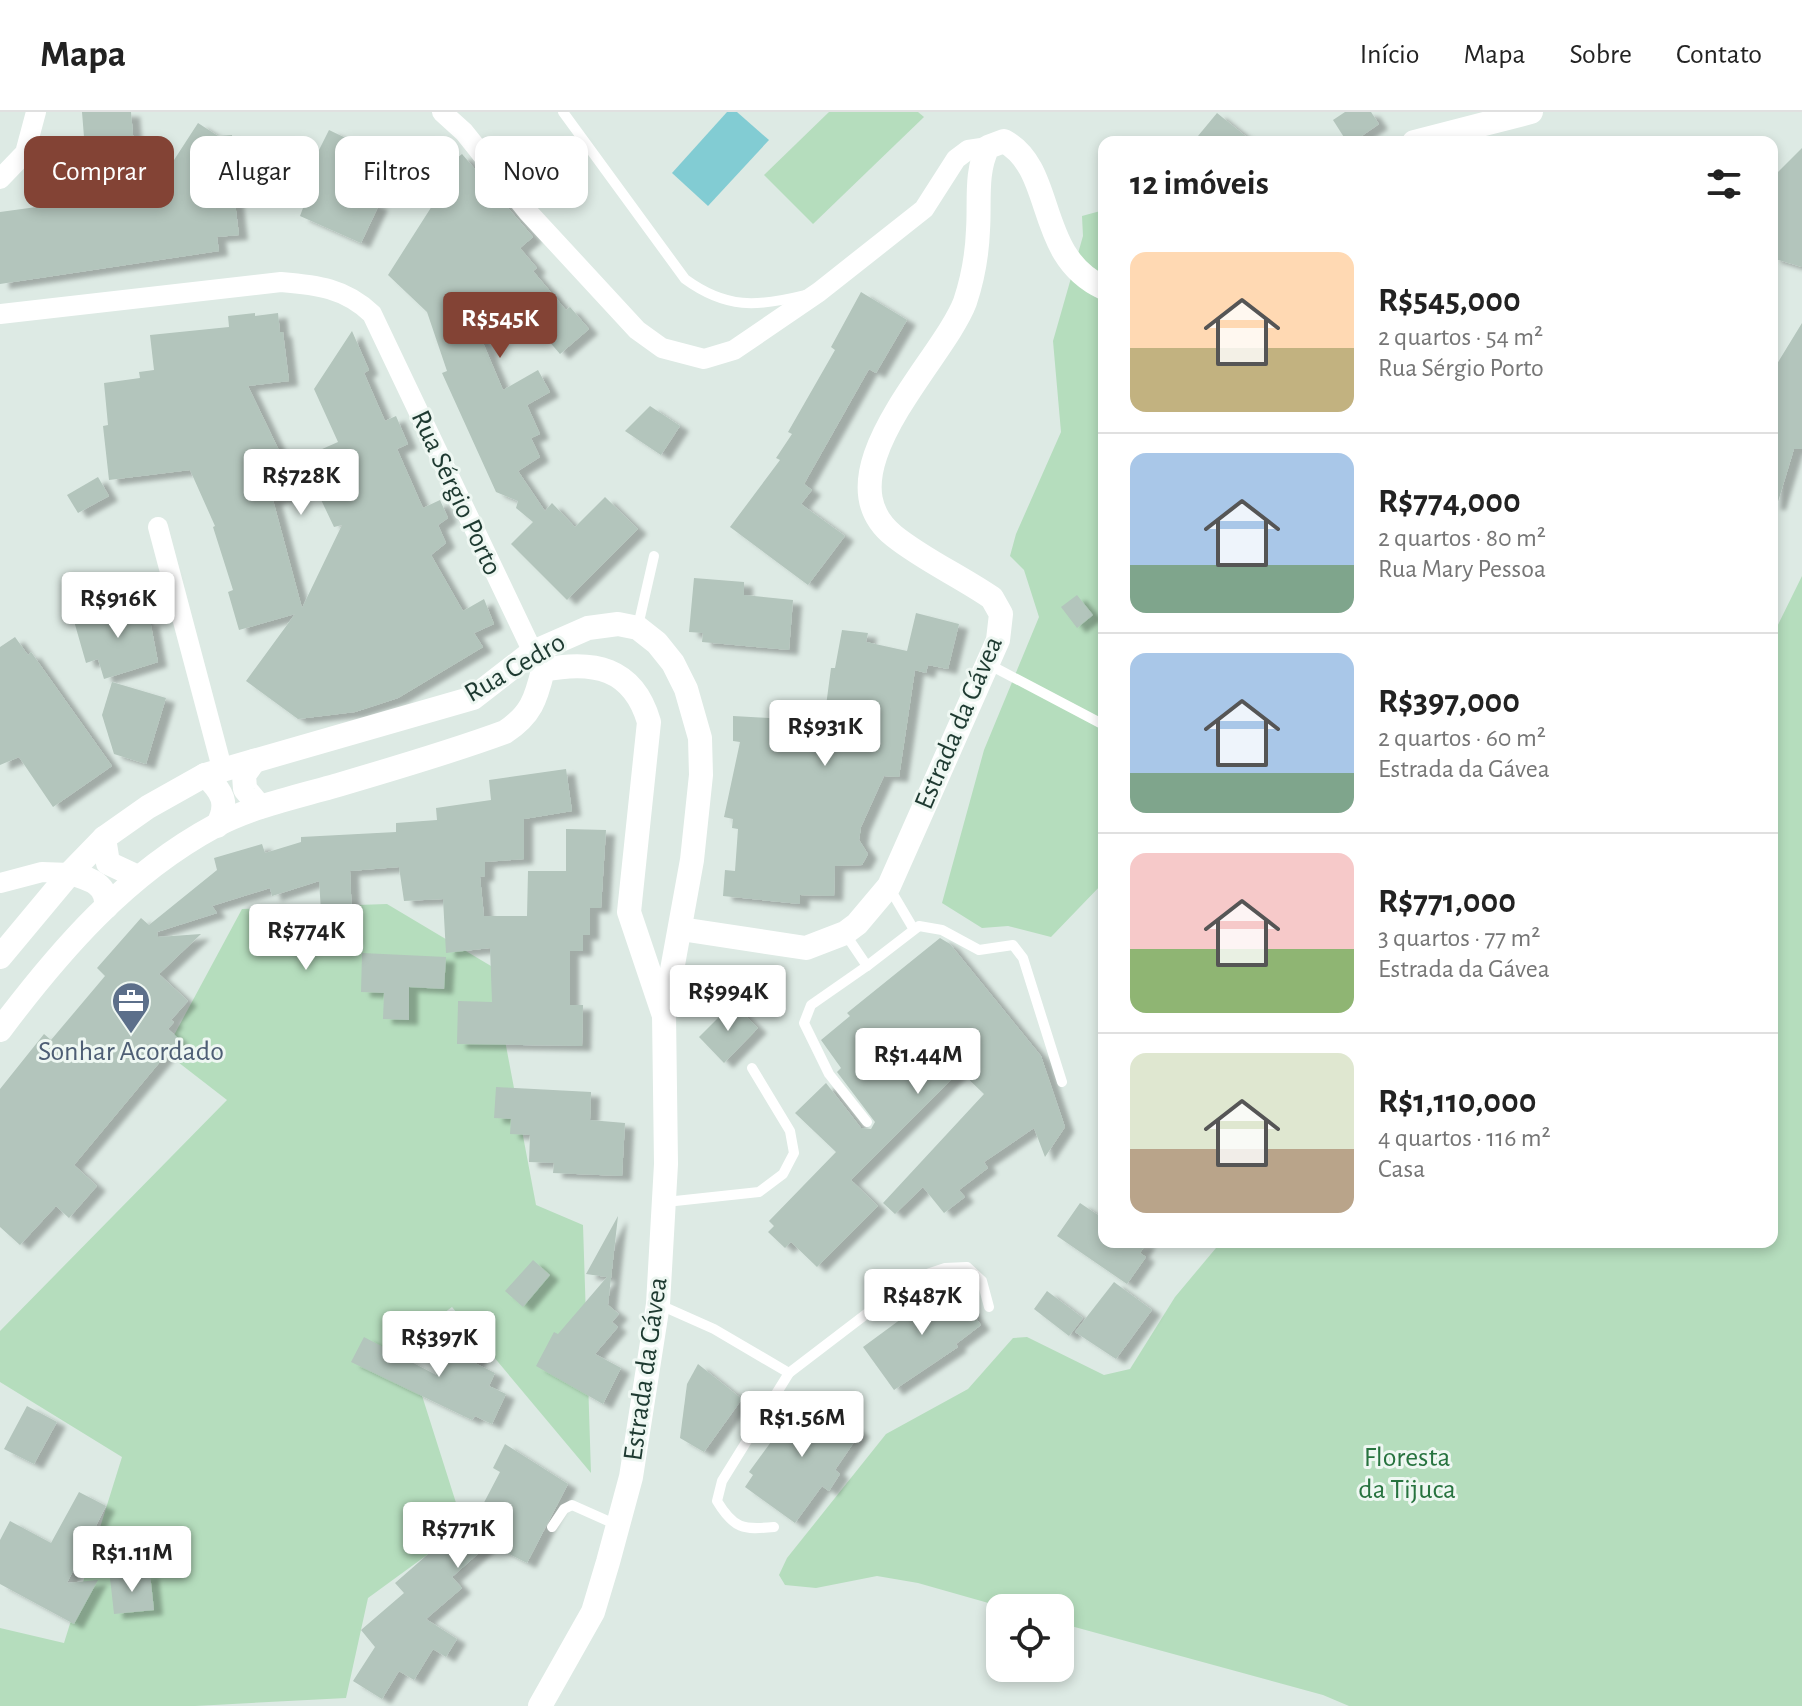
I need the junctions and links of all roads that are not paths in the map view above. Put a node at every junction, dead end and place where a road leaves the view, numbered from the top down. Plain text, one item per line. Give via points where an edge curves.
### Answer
1 (36, 112) edge
2 (442, 112) edge
3 (563, 112) edge
4 (1531, 112) edge
5 (1437, 136) edge
6 (988, 147) junction
7 (0, 179) edge
8 (1098, 284) edge
9 (819, 292) junction
10 (0, 314) edge
11 (158, 527) dead end
12 (654, 556) dead end
13 (638, 628) junction
14 (537, 661) junction
15 (988, 664) junction
16 (1098, 722) edge
17 (254, 761) junction
18 (213, 771) junction
19 (260, 807) junction
20 (217, 826) junction
21 (104, 838) junction
22 (70, 873) junction
23 (138, 877) junction
24 (0, 883) edge
25 (889, 886) junction
26 (106, 907) junction
27 (629, 912) joint
28 (913, 928) junction
29 (681, 929) junction
30 (845, 933) junction
31 (0, 957) edge
32 (867, 966) junction
33 (664, 1014) junction
34 (0, 1030) edge
35 (752, 1068) dead end
36 (1062, 1082) dead end
37 (867, 1122) dead end
38 (666, 1202) junction
39 (658, 1304) junction
40 (989, 1307) dead end
41 (789, 1373) junction
42 (617, 1525) junction
43 (552, 1527) dead end
44 (774, 1527) dead end
45 (540, 1706) edge

1 - 7 street via 25,153
2 - 9 street via 637,330 662,348 704,359 734,350
3 - 9 lane via 685,279 709,296 772,303
4 - 5 street
6 - 8 street via 1004,141 1024,158 1062,251 1074,268
6 - 9 street via 968,150 956,159 924,209
6 - 15 street, Estrada da Gávea via 980,168 974,277 947,339 921,370 877,450 869,492 891,534 992,598 1001,614
10 - 14 street, Rua Sérgio Porto via 281,282 323,285 355,298 372,314
11 - 18 street
12 - 13 lane
13 - 14 street, Rua Cedro via 588,628
13 - 29 street via 673,663 700,738 700,789
14 - 17 street, Rua Cedro via 473,698
14 - 19 street, Rua Cedro via 535,704 505,732
14 - 27 street, Rua Cedro via 599,666 631,686 642,701 649,722
15 - 16 lane
15 - 25 street, Estrada da Gávea
17 - 18 street, Rua Cedro
17 - 19 street via 244,775 245,789
18 - 20 street via 224,801
18 - 21 street, Rua Cedro
19 - 20 street, Rua Cedro
20 - 23 street, Rua Cedro
21 - 22 street, Rua Cedro
21 - 23 street via 108,863
22 - 24 street via 42,872
22 - 26 street via 103,887
22 - 31 street, Rua Cedro
23 - 26 street, Rua Cedro
25 - 28 lane
25 - 30 street, Estrada da Gávea
26 - 34 street, Rua Cedro via 51,962
27 - 33 street, Estrada da Gávea
28 - 32 lane
28 - 36 lane via 927,925 979,950 1003,944 1017,949
29 - 30 street, Estrada da Gávea via 806,948
29 - 33 street, Estrada da Gávea
30 - 32 lane
32 - 37 lane via 811,1005 804,1023 829,1074
33 - 38 street, Estrada da Gávea
35 - 38 lane via 790,1131 794,1153 783,1174 759,1192
38 - 39 street, Estrada da Gávea
39 - 41 lane
39 - 42 street, Estrada da Gávea via 631,1477
40 - 41 lane via 975,1274 967,1267 945,1268 912,1279
41 - 44 lane via 722,1481 717,1501 728,1519 747,1529
42 - 43 lane via 572,1505
42 - 45 street, Estrada da Gávea via 593,1612

